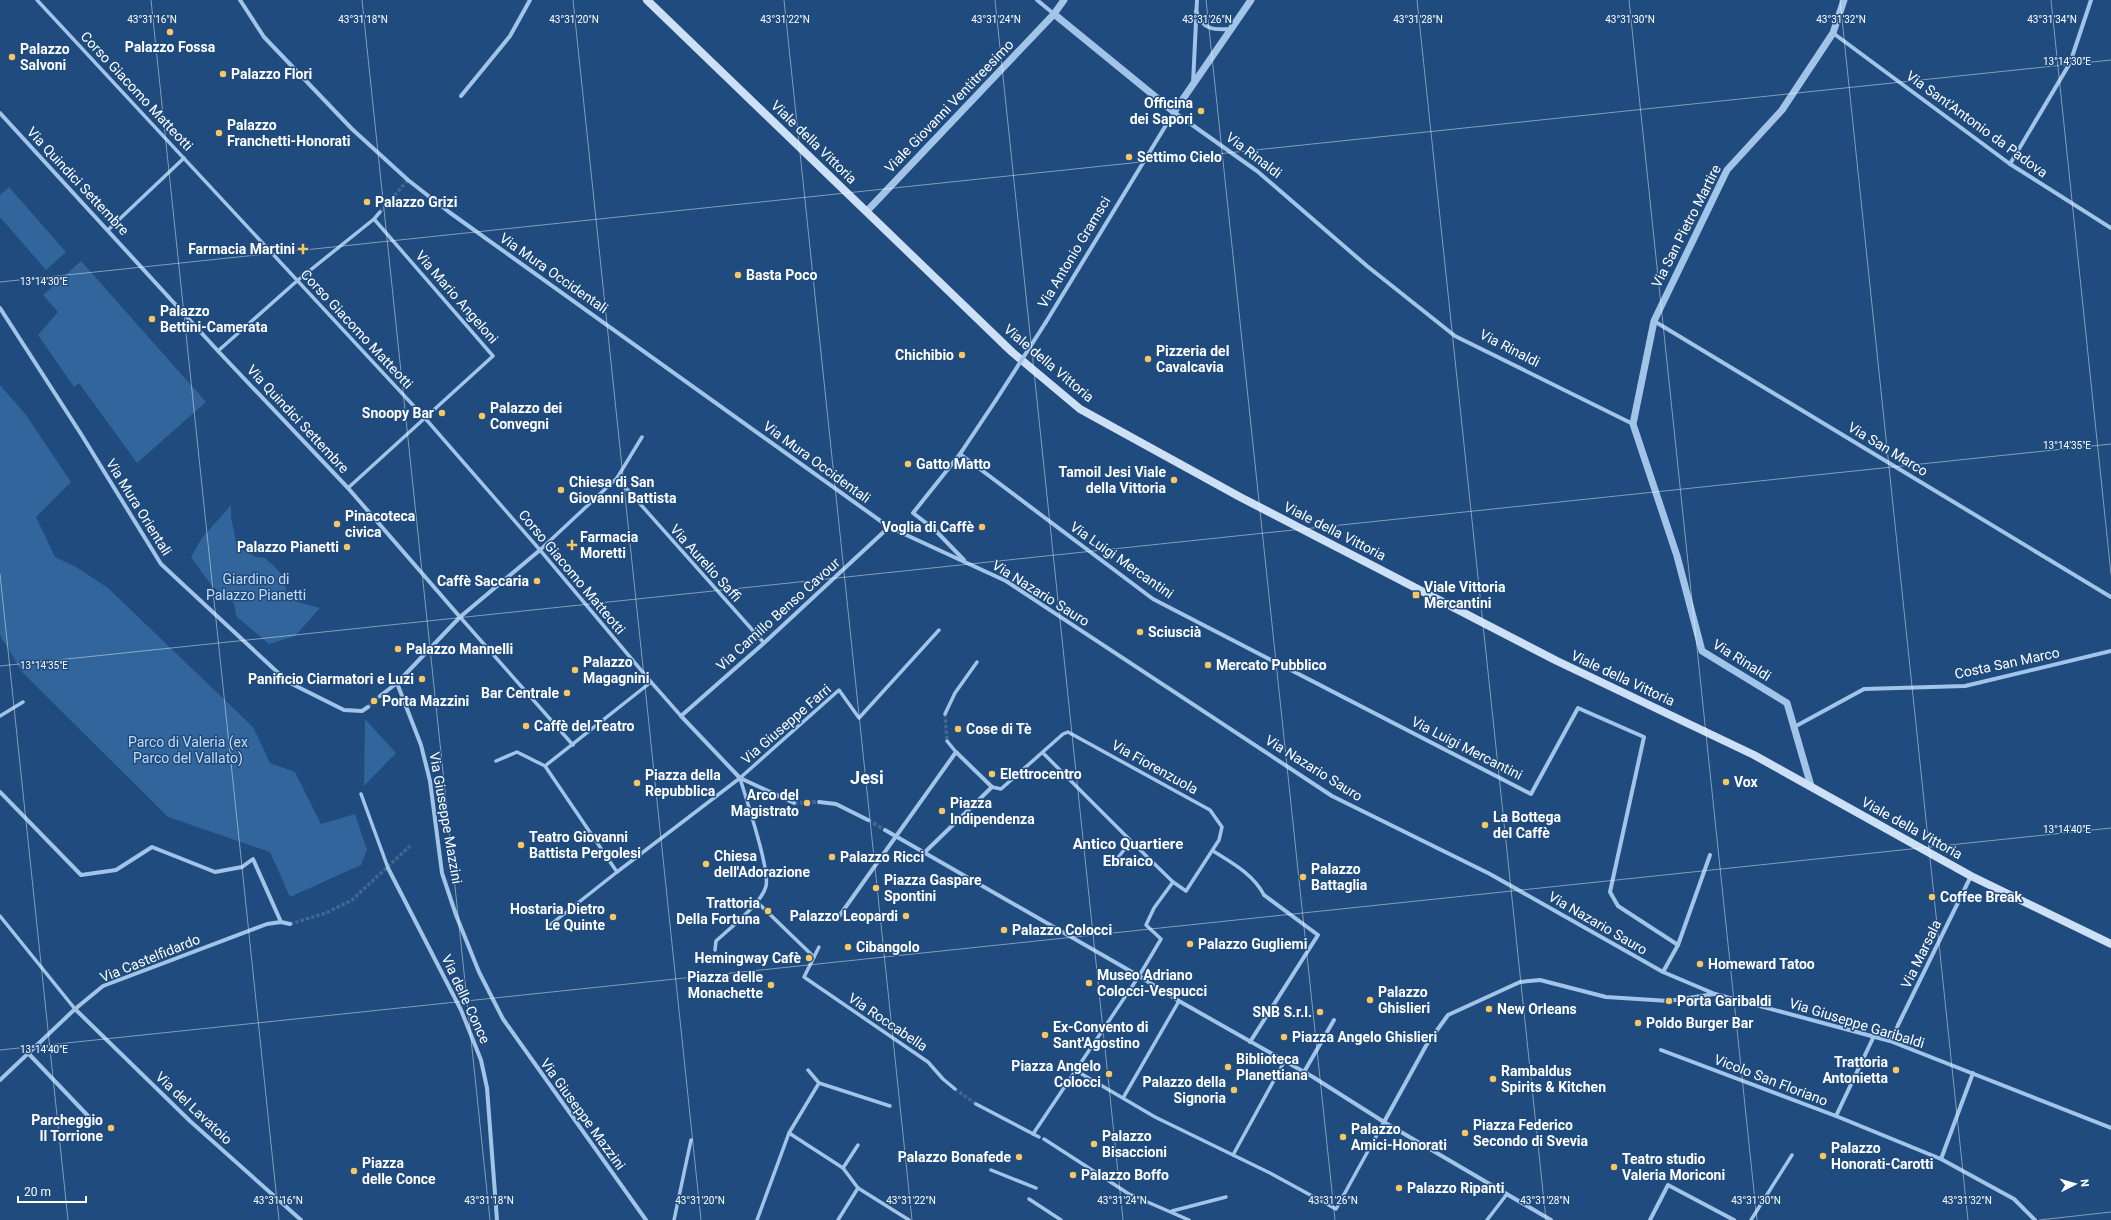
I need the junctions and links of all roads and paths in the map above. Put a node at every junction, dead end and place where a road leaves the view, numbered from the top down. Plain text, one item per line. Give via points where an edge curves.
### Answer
1 (37, 0) edge
2 (240, 0) edge
3 (530, 0) edge
4 (647, 0) edge
5 (1037, 0) edge
6 (1064, 0) edge
7 (1196, 0) edge
8 (1251, 0) edge
9 (1844, 0) edge
10 (2091, 0) edge
11 (1195, 9) junction
12 (1054, 14) junction
13 (1231, 29) junction
14 (1833, 33) junction
15 (1193, 84) junction
16 (461, 96) dead end
17 (1174, 112) junction
18 (0, 114) edge
19 (184, 158) junction
20 (2010, 164) junction
21 (867, 211) junction
22 (380, 212) tunnel mouth
23 (374, 219) junction
24 (2111, 228) edge
25 (108, 230) junction
26 (298, 280) junction
27 (0, 308) edge
28 (1654, 320) junction
29 (218, 351) junction
30 (424, 417) junction
31 (1633, 424) junction
32 (642, 437) dead end
33 (960, 454) junction
34 (617, 478) junction
35 (348, 488) junction
36 (913, 513) joint
37 (889, 527) junction
38 (540, 550) junction
39 (966, 562) junction
40 (2111, 597) edge
41 (460, 617) junction
42 (939, 630) dead end
43 (764, 643) junction
44 (2111, 651) edge
45 (977, 662) dead end
46 (651, 682) junction
47 (397, 684) junction
48 (380, 696) tunnel mouth
49 (23, 702) dead end
50 (368, 707) tunnel mouth
51 (945, 714) tunnel mouth
52 (0, 716) edge
53 (681, 716) junction
54 (1796, 726) junction
55 (947, 741) tunnel mouth
56 (573, 745) junction
57 (956, 752) junction
58 (1043, 753) junction
59 (496, 761) dead end
60 (546, 766) junction
61 (740, 778) junction
62 (1812, 786) junction
63 (992, 787) junction
64 (0, 792) edge
65 (361, 794) dead end
66 (820, 802) tunnel mouth
67 (794, 803) tunnel mouth
68 (868, 820) tunnel mouth
69 (886, 830) tunnel mouth
70 (896, 836) junction
71 (1131, 841) junction
72 (1213, 851) junction
73 (924, 853) junction
74 (1710, 855) dead end
75 (1113, 864) dead end
76 (388, 868) joint
77 (617, 872) junction
78 (1971, 876) junction
79 (1172, 882) junction
80 (1264, 895) joint
81 (756, 901) junction
82 (840, 915) joint
83 (0, 916) edge
84 (837, 920) dead end
85 (281, 922) junction
86 (290, 924) tunnel mouth
87 (550, 925) dead end
88 (2111, 944) edge
89 (1678, 945) junction
90 (819, 947) dead end
91 (715, 950) dead end
92 (814, 957) junction
93 (1663, 972) junction
94 (1139, 976) junction
95 (1715, 994) junction
96 (1179, 1001) junction
97 (76, 1009) junction
98 (1334, 1020) dead end
99 (1898, 1024) joint
100 (1874, 1036) junction
101 (1890, 1041) junction
102 (1250, 1042) junction
103 (1661, 1050) dead end
104 (28, 1053) junction
105 (1284, 1062) junction
106 (808, 1070) dead end
107 (1075, 1070) junction
108 (1304, 1072) junction
109 (1973, 1073) junction
110 (0, 1080) edge
111 (819, 1083) junction
112 (955, 1089) tunnel mouth
113 (1123, 1098) junction
114 (976, 1104) tunnel mouth
115 (890, 1106) dead end
116 (1836, 1116) junction
117 (90, 1118) dead end
118 (1384, 1122) junction
119 (2111, 1128) edge
120 (789, 1133) junction
121 (1032, 1134) junction
122 (1039, 1137) dead end
123 (1044, 1139) dead end
124 (691, 1140) dead end
125 (858, 1145) dead end
126 (1233, 1155) junction
127 (1792, 1155) dead end
128 (1941, 1159) junction
129 (843, 1168) junction
130 (991, 1170) dead end
131 (858, 1188) junction
132 (1036, 1188) dead end
133 (1507, 1194) junction
134 (1226, 1197) dead end
135 (1029, 1199) dead end
136 (1172, 1211) junction
137 (301, 1220) edge
138 (497, 1220) edge
139 (646, 1220) edge
140 (674, 1220) edge
141 (757, 1220) edge
142 (838, 1220) edge
143 (909, 1220) edge
144 (1061, 1220) edge
145 (1189, 1220) edge
146 (1487, 1220) edge
147 (1551, 1220) edge
148 (1650, 1220) edge
149 (1734, 1220) edge
150 (1751, 1220) edge
151 (2035, 1220) edge

1 - 19 street, Corso Giacomo Matteotti
2 - 37 street, Via Mura Occidentali via 264,37 352,129 408,180 448,212
3 - 16 street via 510,36
4 - 21 main road, Viale della Vittoria
5 - 12 street
6 - 12 street, Viale Giovanni Ventitreesimo
7 - 11 street
8 - 13 street, Via Antonio Gramsci
9 - 14 street, Via San Pietro Martire
10 - 20 street via 2070,63
11 - 13 street via 1200,22 1207,27 1218,30
11 - 15 street
12 - 17 street, Via Rinaldi
12 - 21 street, Viale Giovanni Ventitreesimo
13 - 15 street, Via Antonio Gramsci
14 - 20 street, Via Sant'Antonio da Padova
14 - 28 street, Via San Pietro Martire via 1782,110 1727,170
15 - 17 street, Via Antonio Gramsci
17 - 31 street, Via Rinaldi via 1257,171 1367,266 1455,336
17 - 33 street, Via Antonio Gramsci, bridge via 1046,322
18 - 25 street, Via Quindici Settembre
19 - 25 street
19 - 26 street, Corso Giacomo Matteotti
20 - 24 street, Via Sant'Antonio da Padova
21 - 62 main road, Viale della Vittoria via 1012,352 1080,409 1240,497 1550,657 1754,755
22 - 23 street
23 - 26 street
23 - 30 street, Via Mario Angeloni via 493,356
25 - 29 street, Via Quindici Settembre
26 - 29 street
26 - 30 street, Corso Giacomo Matteotti
27 - 50 street, Via Mura Orientali via 161,564 288,682 344,710 362,712
28 - 31 street, Via San Pietro Martire
28 - 40 street, Via San Marco
29 - 35 street, Via Quindici Settembre
30 - 35 street
30 - 38 street, Corso Giacomo Matteotti
31 - 54 street, Via Rinaldi via 1678,556 1702,651 1788,703
32 - 34 street
33 - 36 street, Via Antonio Gramsci
33 - 89 street, Via Luigi Mercantini via 1153,599 1531,794 1578,708 1644,737 1610,892 1618,906
34 - 38 street
34 - 43 street, Via Aurelio Saffi
35 - 41 street, Via Quindici Settembre
36 - 39 street, Via Nazario Sauro via 934,529
37 - 39 street, Via Nazario Sauro
37 - 43 street, Via Camillo Benso Cavour
38 - 41 street
38 - 46 street, Corso Giacomo Matteotti
39 - 93 street, Via Nazario Sauro via 1006,581 1332,796 1490,874
41 - 47 street
41 - 56 street, Via Quindici Settembre
42 - 61 street, Via Giuseppe Farri via 859,718 839,690
43 - 53 street, Via Camillo Benso Cavour
44 - 54 street, Costa San Marco via 1965,686 1864,689
45 - 51 street via 955,693
46 - 53 street
46 - 56 street
47 - 48 street
47 - 139 street, Via Giuseppe Mazzini via 421,745 428,774 442,873 479,972 503,1019
49 - 52 street
53 - 61 street
54 - 62 street, Via Rinaldi
55 - 57 street
56 - 60 street
57 - 63 street
57 - 70 street
58 - 63 street, Via Fiorenzuola via 1001,789
58 - 71 street
58 - 72 street, Via Fiorenzuola via 1068,732 1210,810 1222,827
59 - 60 street via 517,752
60 - 77 street
61 - 67 street
61 - 77 street
61 - 81 street via 766,870 766,887
62 - 78 main road, Viale della Vittoria
63 - 73 street
64 - 85 street via 81,875 116,870 152,847 215,872 242,867 253,859
65 - 76 street
66 - 68 street via 836,804
69 - 70 street
70 - 73 street
70 - 82 street
71 - 75 street
71 - 79 street
72 - 79 street, Via Fiorenzuola via 1186,891
72 - 80 street via 1259,884
73 - 94 street
74 - 89 street
76 - 138 street, Via delle Conce via 461,1010 481,1060 487,1088
77 - 87 street
78 - 88 main road, Viale della Vittoria
78 - 99 street, Via Marsala
79 - 94 street via 1146,925 1161,940
80 - 102 street via 1318,935
81 - 91 street via 716,941
81 - 92 street
82 - 84 street
83 - 97 street
85 - 86 street, Via Castelfidardo
85 - 97 street, Via Castelfidardo via 267,924 103,986
89 - 93 street
90 - 92 street
92 - 112 street, Via Roccabella via 804,978 928,1062
93 - 95 street, Via Giuseppe Garibaldi
94 - 96 street
94 - 107 street
95 - 100 street, Via Giuseppe Garibaldi
95 - 118 street via 1669,1001 1606,997 1540,980 1520,982 1448,1015 1427,1044
96 - 102 street
96 - 113 street
97 - 104 street, Via Castelfidardo
97 - 137 street, Via del Lavatoio via 190,1121
98 - 108 street
99 - 101 street, Via Marsala
100 - 101 street, Via Giuseppe Garibaldi
100 - 116 street, Vicolo San Floriano
101 - 109 street, Via Giuseppe Garibaldi
102 - 105 street
103 - 116 street, Vicolo San Floriano
104 - 110 street, Via Castelfidardo
104 - 117 street
105 - 108 street
105 - 126 street
106 - 111 street
107 - 113 street
107 - 121 street
108 - 118 street
109 - 119 street, Via Giuseppe Garibaldi
109 - 128 street
111 - 115 street
111 - 120 street
113 - 126 street via 1155,1117
114 - 121 street
116 - 128 street
118 - 126 street via 1336,1208
118 - 133 street
120 - 129 street
120 - 141 street
121 - 122 street
123 - 136 street via 1129,1194
124 - 140 street
125 - 129 street
127 - 150 street
128 - 151 street via 2014,1199
129 - 131 street
130 - 132 street
131 - 142 street
131 - 143 street
133 - 146 street
133 - 147 street
134 - 136 street
135 - 144 street
136 - 145 street
148 - 149 street via 1668,1185

